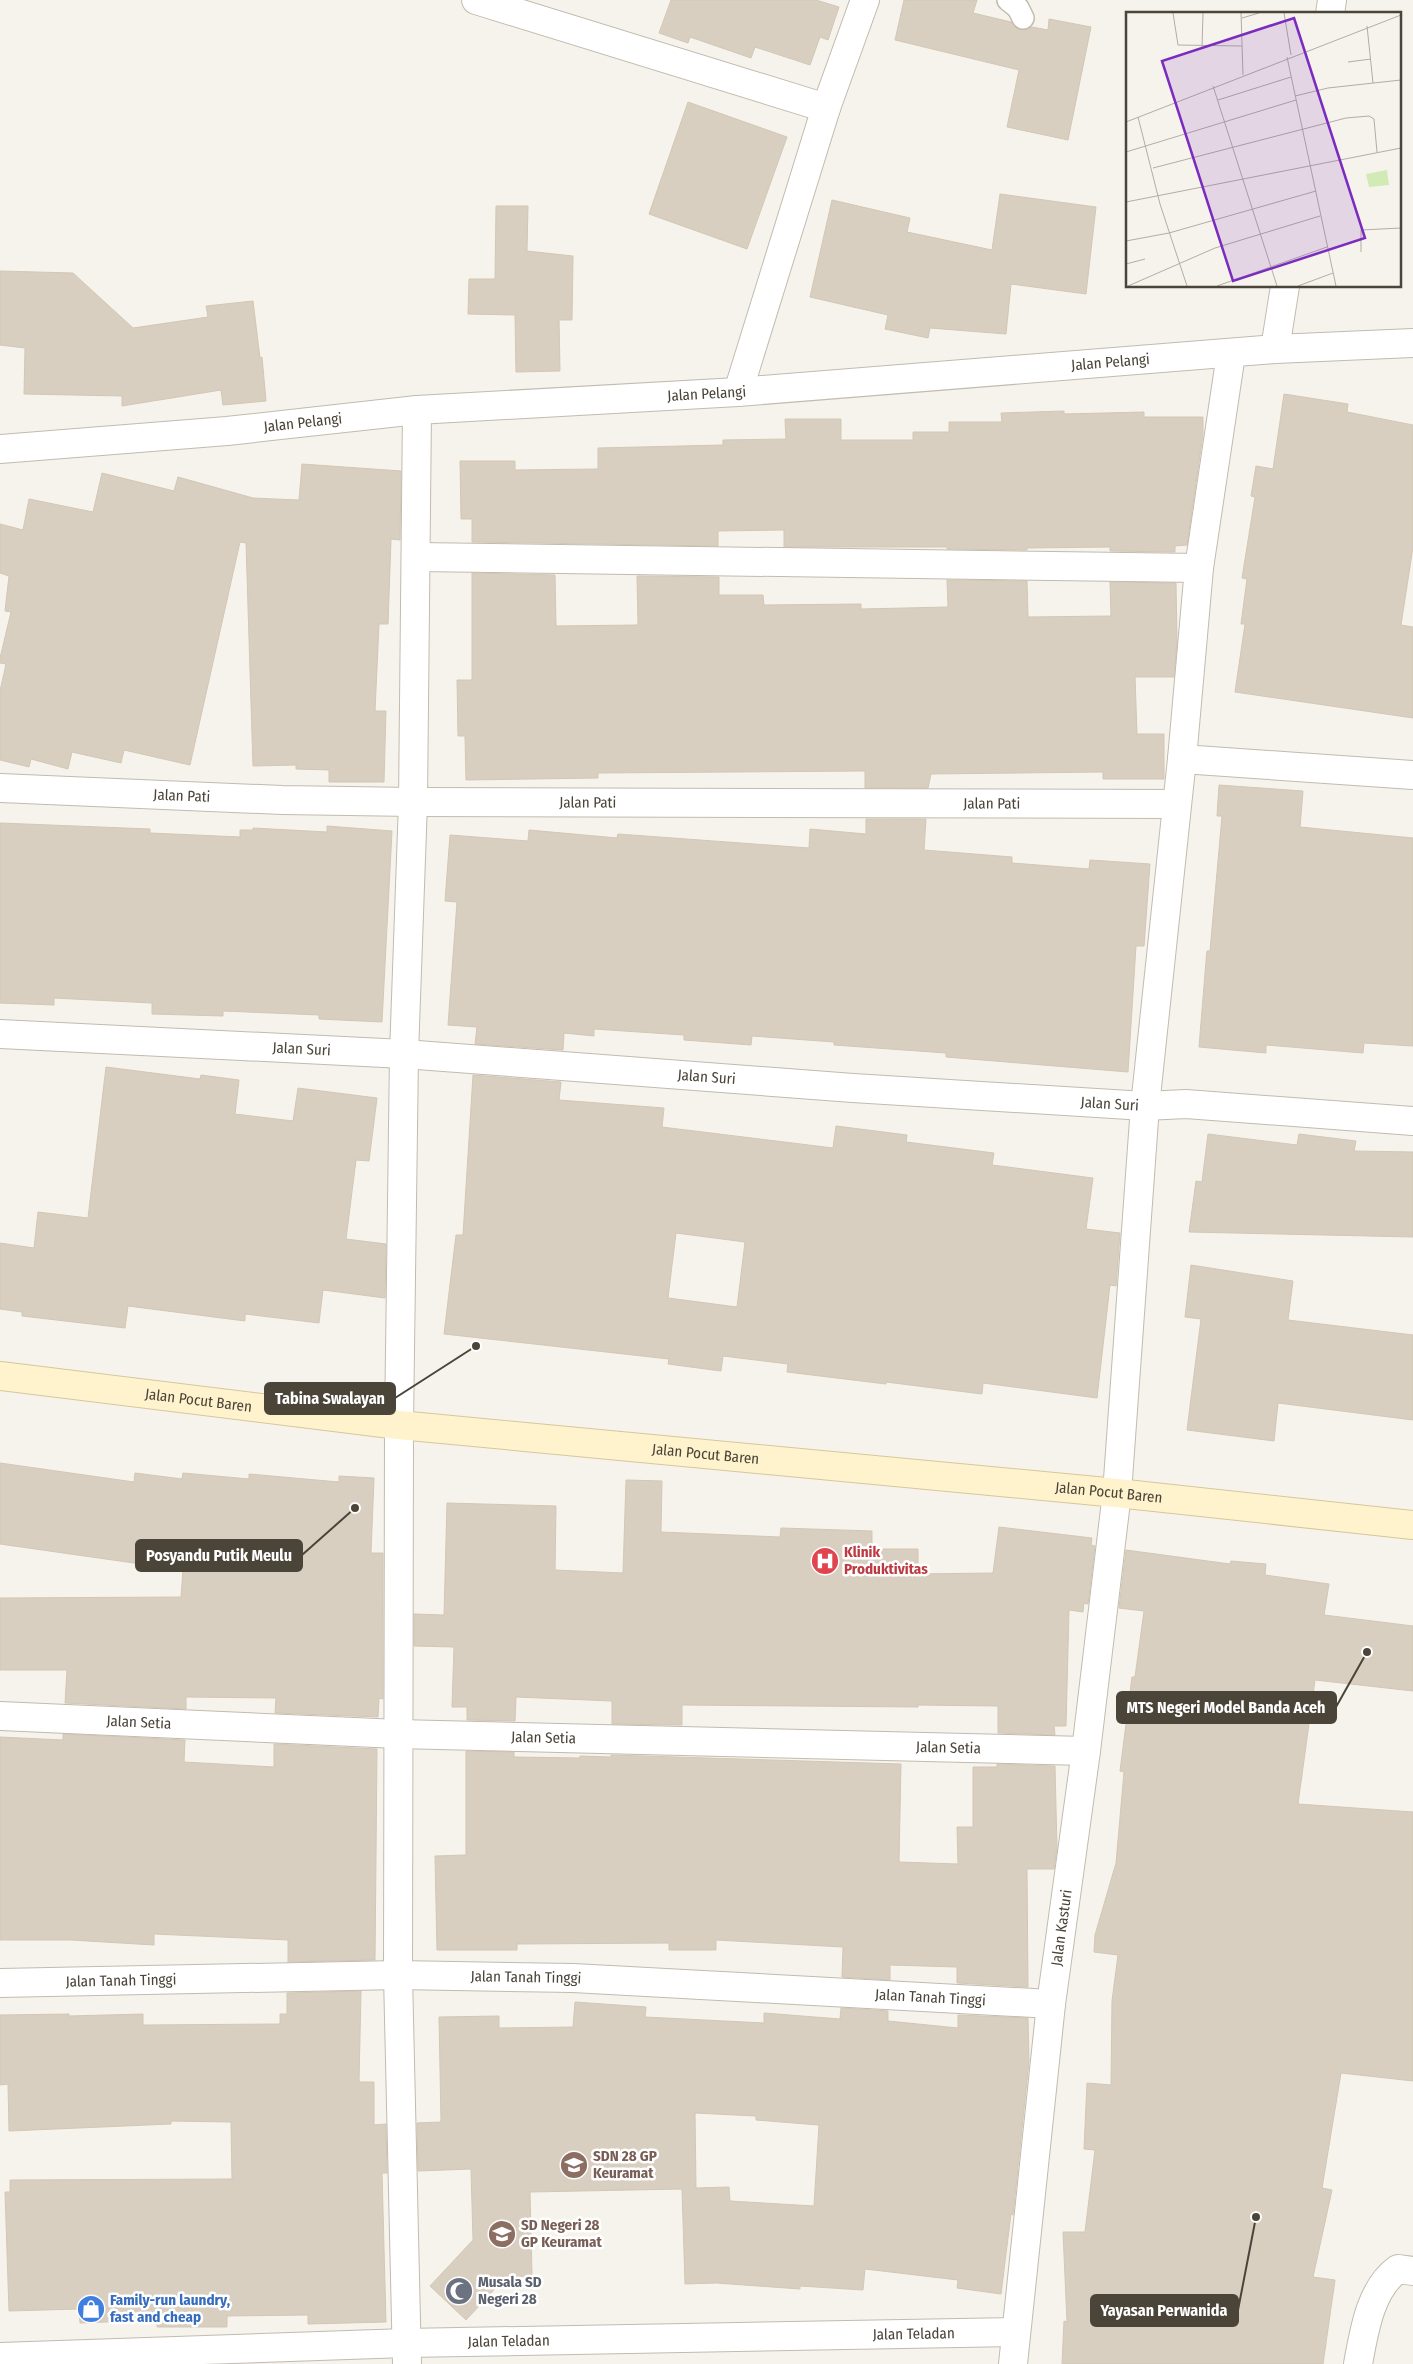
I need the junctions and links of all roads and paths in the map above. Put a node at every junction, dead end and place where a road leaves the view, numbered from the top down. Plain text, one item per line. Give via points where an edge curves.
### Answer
1 (476, 0) edge
2 (865, 0) edge
3 (1008, 0) edge
4 (1023, 18) dead end
5 (826, 108) junction
6 (1285, 288) edge
7 (1413, 343) edge
8 (1275, 349) junction
9 (1231, 354) junction
10 (738, 392) junction
11 (417, 410) junction
12 (0, 449) edge
13 (416, 557) junction
14 (1199, 568) junction
15 (1182, 759) junction
16 (1413, 775) edge
17 (0, 788) edge
18 (412, 802) junction
19 (1176, 804) junction
20 (0, 1034) edge
21 (404, 1054) junction
22 (1145, 1106) junction
23 (1413, 1121) edge
24 (0, 1376) edge
25 (399, 1425) junction
26 (1117, 1493) junction
27 (1413, 1525) edge
28 (0, 1716) edge
29 (398, 1734) junction
30 (1086, 1751) junction
31 (398, 1974) junction
32 (0, 1984) edge
33 (1051, 2004) junction
34 (1413, 2271) edge
35 (1016, 2332) junction
36 (406, 2353) edge
37 (0, 2357) edge
38 (1013, 2364) edge
39 (1358, 2364) edge

1 - 5 street
2 - 5 street
3 - 4 lane via 1018,8
5 - 10 street
6 - 8 street
7 - 8 street, Jalan Pelangi
8 - 9 street, Jalan Pelangi
9 - 10 street, Jalan Pelangi
9 - 14 street, Jalan Kasturi
10 - 11 street, Jalan Pelangi
11 - 12 street, Jalan Pelangi via 227,431
11 - 13 street
13 - 14 street
13 - 18 street
14 - 15 street, Jalan Kasturi
15 - 16 street
15 - 19 street, Jalan Kasturi
17 - 18 street, Jalan Pati
18 - 19 street, Jalan Pati
18 - 21 street
19 - 22 street, Jalan Kasturi
20 - 21 street, Jalan Suri
21 - 22 street, Jalan Suri
21 - 25 street
22 - 23 street, Jalan Suri via 1186,1104
22 - 26 street, Jalan Kasturi
24 - 25 main road, Jalan Pocut Baren
25 - 26 main road, Jalan Pocut Baren
25 - 29 street
26 - 27 main road, Jalan Pocut Baren
26 - 30 street, Jalan Kasturi
28 - 29 street, Jalan Setia
29 - 30 street, Jalan Setia
29 - 31 street
30 - 33 street, Jalan Kasturi
31 - 32 street, Jalan Tanah Tinggi
31 - 33 street, Jalan Tanah Tinggi via 573,1978
31 - 36 street
33 - 35 street, Jalan Kasturi
34 - 39 street via 1398,2269 1388,2276 1378,2292
35 - 36 street, Jalan Teladan
35 - 38 street, Jalan Kasturi
36 - 37 street, Jalan Teladan

